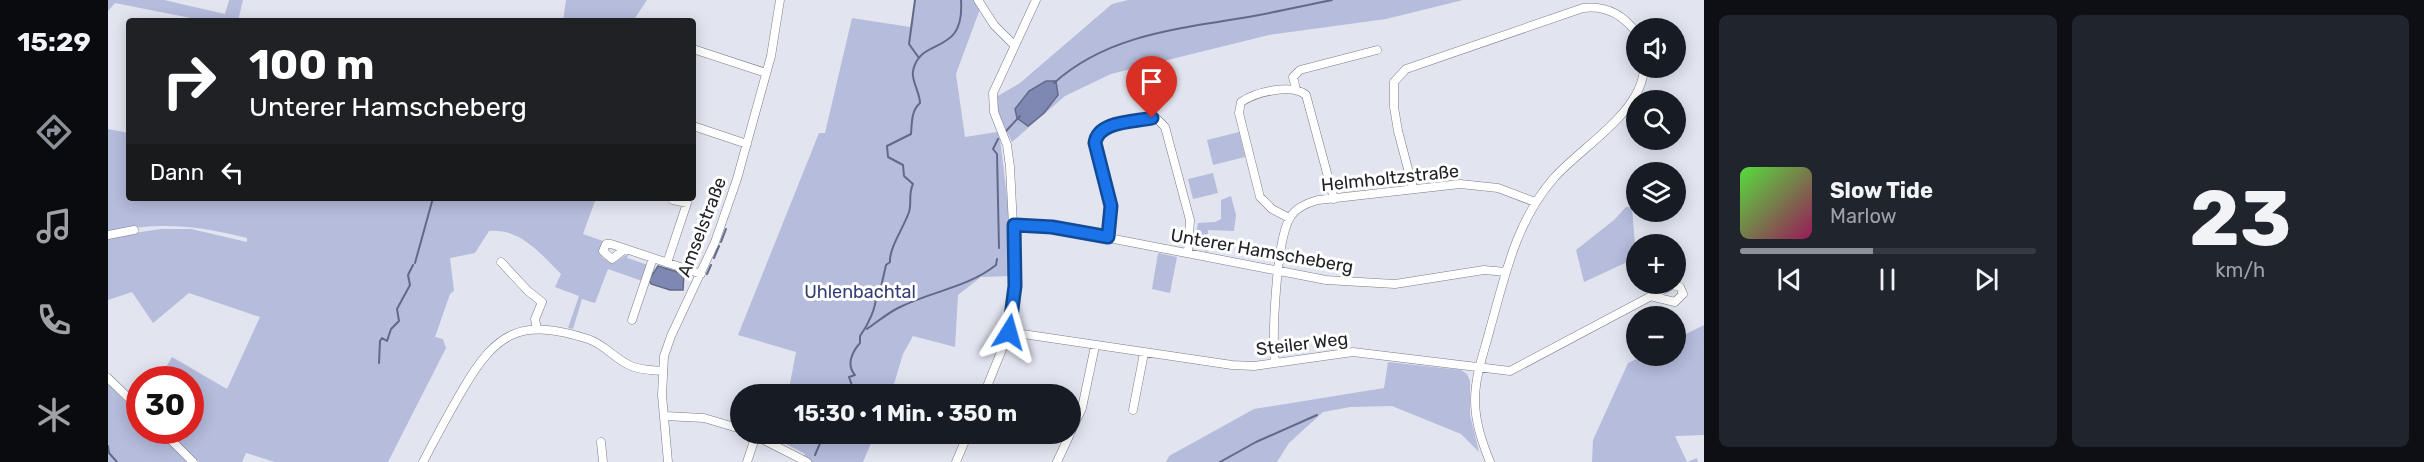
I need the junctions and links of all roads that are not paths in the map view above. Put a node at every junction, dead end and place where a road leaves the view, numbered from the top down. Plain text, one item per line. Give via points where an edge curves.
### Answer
1 (780, 0) edge
2 (978, 0) edge
3 (1036, 0) edge
4 (1626, 22) edge
5 (1013, 44) junction
6 (696, 50) edge
7 (1377, 50) dead end
8 (766, 73) junction
9 (1642, 78) edge
10 (1296, 89) junction
11 (696, 127) edge
12 (747, 144) junction
13 (1413, 188) junction
14 (1334, 199) junction
15 (678, 201) edge
16 (1535, 202) junction
17 (1289, 219) junction
18 (1014, 225) junction
19 (134, 230) dead end
20 (108, 235) edge
21 (1108, 237) junction
22 (624, 249) dead end
23 (1188, 253) junction
24 (653, 258) junction
25 (501, 262) dead end
26 (667, 263) junction
27 (1280, 272) junction
28 (1506, 272) junction
29 (701, 274) junction
30 (1654, 297) dead end
31 (632, 320) dead end
32 (537, 329) junction
33 (1009, 332) junction
34 (1095, 346) junction
35 (1144, 353) junction
36 (1275, 363) junction
37 (1480, 366) junction
38 (662, 371) junction
39 (108, 378) edge
40 (988, 384) edge
41 (126, 395) edge
42 (1133, 410) dead end
43 (665, 416) junction
44 (730, 425) edge
45 (601, 442) dead end
46 (175, 444) edge
47 (752, 444) edge
48 (773, 444) edge
49 (964, 444) edge
50 (1059, 461) edge
51 (193, 462) edge
52 (423, 462) edge
53 (603, 462) edge
54 (668, 462) edge
55 (747, 462) edge
56 (807, 462) edge
57 (956, 462) edge
58 (1490, 462) edge

1 - 8 street, Amselstraße
2 - 5 street via 994,25
3 - 5 street
4 - 13 street via 1601,8 1583,8 1406,69 1395,82 1394,107
5 - 18 street via 995,84 992,102 1007,145
6 - 8 street
7 - 10 street via 1300,70 1293,76
8 - 12 street, Amselstraße
9 - 16 street via 1623,112 1564,167
10 - 14 street via 1309,101
10 - 17 street via 1249,97 1241,102 1239,113 1260,197
11 - 12 street
12 - 29 street, Amselstraße
13 - 14 street, Helmholtzstraße
13 - 16 street, Helmholtzstraße via 1477,185 1512,192
14 - 17 street, Helmholtzstraße via 1309,202
15 - 26 street via 687,203
16 - 28 street
17 - 27 street
18 - 21 street, Unterer Hamscheberg
18 - 33 street via 1015,286
19 - 20 street
21 - 23 street, Unterer Hamscheberg
21 - 23 street via 1111,206 1096,136 1104,128 1157,119 1165,127 1190,220
22 - 24 street
23 - 27 street, Unterer Hamscheberg
24 - 26 street
24 - 31 street
25 - 32 street via 542,302 535,319
26 - 29 street
27 - 28 street, Unterer Hamscheberg via 1326,280 1395,284 1484,270
27 - 36 street via 1273,320
28 - 37 street
29 - 38 street, Amselstraße via 670,336
30 - 37 street, Steiler Weg via 1515,370
32 - 38 street via 588,339 631,367
32 - 52 street via 509,336 485,354
33 - 34 street, Steiler Weg
33 - 40 street
34 - 35 street, Steiler Weg
34 - 50 street via 1082,408
35 - 36 street, Steiler Weg via 1232,365
35 - 42 street
36 - 37 street, Steiler Weg via 1353,352
37 - 58 street via 1475,414
38 - 43 street, Amselstraße
39 - 41 street
43 - 44 street via 704,417
43 - 54 street, Amselstraße
45 - 53 street
46 - 51 street
47 - 55 street
48 - 56 street
49 - 57 street

